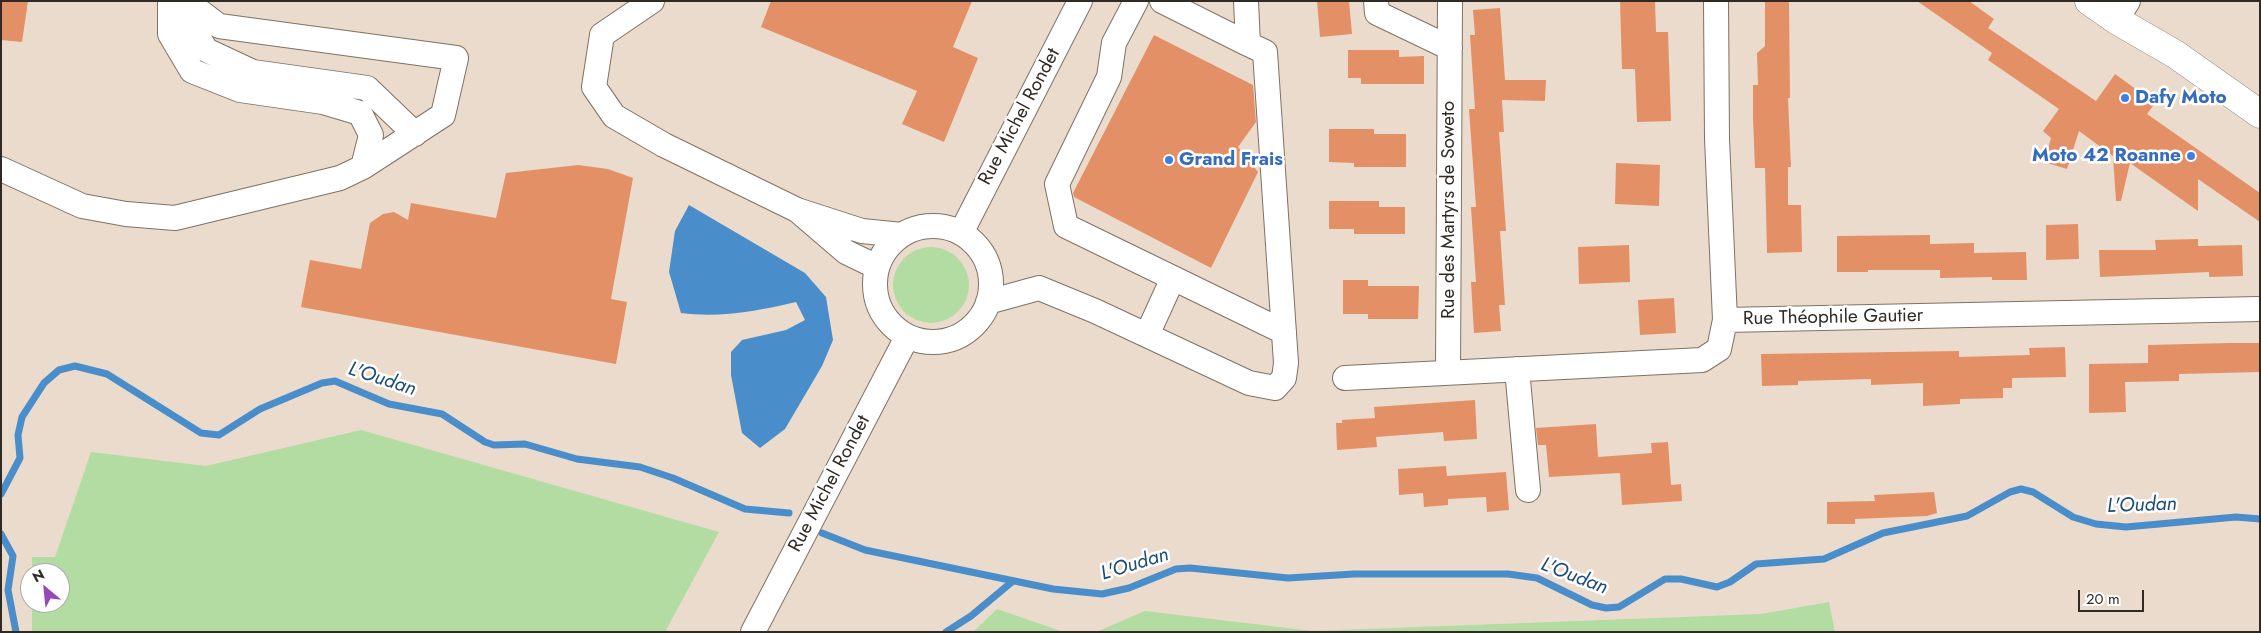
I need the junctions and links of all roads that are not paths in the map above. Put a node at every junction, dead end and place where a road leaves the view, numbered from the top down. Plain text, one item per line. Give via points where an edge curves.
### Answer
1 (170, 1) edge
2 (177, 1) edge
3 (186, 1) edge
4 (652, 1) edge
5 (1080, 1) edge
6 (1136, 1) edge
7 (1162, 1) edge
8 (1246, 1) edge
9 (1376, 1) edge
10 (1450, 1) edge
11 (1716, 1) edge
12 (2092, 2) edge
13 (2122, 7) edge
14 (1248, 44) junction
15 (1450, 48) junction
16 (2260, 114) edge
17 (415, 134) junction
18 (363, 167) junction
19 (1, 169) edge
20 (797, 210) junction
21 (960, 233) junction
22 (902, 235) junction
23 (877, 267) junction
24 (1173, 278) junction
25 (988, 302) junction
26 (2260, 309) edge
27 (1724, 320) junction
28 (1284, 332) junction
29 (1147, 335) junction
30 (907, 337) junction
31 (1517, 369) junction
32 (1448, 372) junction
33 (1345, 378) dead end
34 (1528, 490) dead end
35 (753, 632) edge

1 - 18 street via 170,34 192,71 240,90 323,102 360,114 370,135
2 - 17 street via 206,50 253,72 367,88
3 - 17 street via 219,26 456,58 443,115
4 - 20 street via 602,35 594,87 614,116 664,145
5 - 21 street, Rue Michel Rondet
6 - 24 street via 1114,43 1109,77 1057,184 1066,226
7 - 14 street
8 - 14 street
9 - 15 street via 1377,13
10 - 15 street, Rue des Martyrs de Soweto
11 - 27 street, Rue Théophile Gautier
12 - 13 main road
13 - 16 main road via 2175,54
14 - 28 street via 1265,52
15 - 32 street, Rue des Martyrs de Soweto
17 - 18 street
18 - 19 street via 340,178 175,218 82,206
20 - 22 street via 862,231
20 - 23 street via 846,252
21 - 22 street via 931,226
21 - 25 street via 976,246 987,262 991,282
22 - 23 street via 891,244
23 - 30 street via 874,284 880,307 893,328
24 - 28 street
24 - 29 street
25 - 29 street via 1039,288
25 - 30 street via 979,319 964,333 946,341 926,342
26 - 27 street, Rue Théophile Gautier
27 - 31 street via 1719,348 1702,360
28 - 29 street via 1284,378 1275,388 1249,383
30 - 35 street, Rue Michel Rondet
31 - 32 street
31 - 34 street
32 - 33 street

